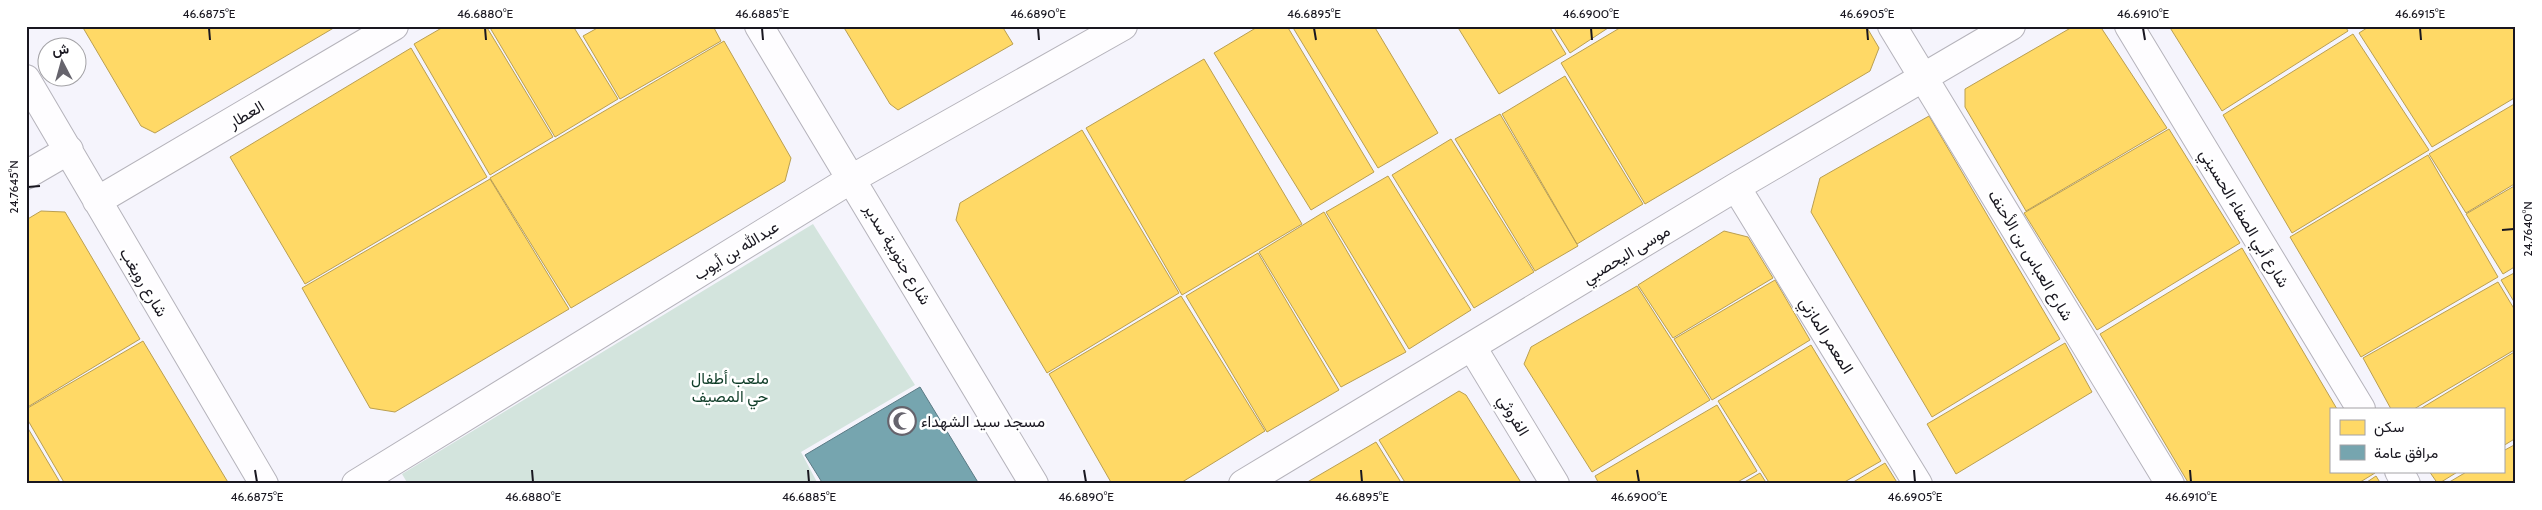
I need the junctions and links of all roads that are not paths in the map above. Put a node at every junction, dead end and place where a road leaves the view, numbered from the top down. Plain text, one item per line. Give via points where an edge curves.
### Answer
1 (394, 26) edge
2 (759, 26) edge
3 (1123, 26) edge
4 (1892, 26) edge
5 (2011, 26) edge
6 (2129, 26) edge
7 (1924, 77) junction
8 (26, 79) edge
9 (68, 150) junction
10 (26, 175) edge
11 (852, 178) junction
12 (1736, 187) junction
13 (97, 201) junction
14 (1472, 347) junction
15 (2360, 408) edge
16 (2400, 472) edge
17 (370, 480) edge
18 (264, 484) edge
19 (1034, 484) edge
20 (1243, 484) edge
21 (1555, 484) edge
22 (1918, 484) edge
23 (2170, 484) edge
24 (2406, 484) edge

1 - 13 street, العطار
2 - 11 street, شارع جنوبية سدير
3 - 11 street, عبدالله بن أيوب
4 - 7 street, شارع العباس بن الأحنف
5 - 7 street, موسى اليحصبي
6 - 15 street, شارع أبي الصفاء الحسيني
7 - 12 street, موسى اليحصبي
7 - 23 street, شارع العباس بن الأحنف
8 - 9 street, شارع رويغب
9 - 10 street
9 - 13 street, شارع رويغب
11 - 17 street, عبدالله بن أيوب
11 - 19 street, شارع جنوبية سدير
12 - 14 street, موسى اليحصبي
12 - 22 street, المعمر المازني
13 - 18 street, شارع رويغب
14 - 20 street, موسى اليحصبي
14 - 21 street, الفروثي
16 - 24 street

